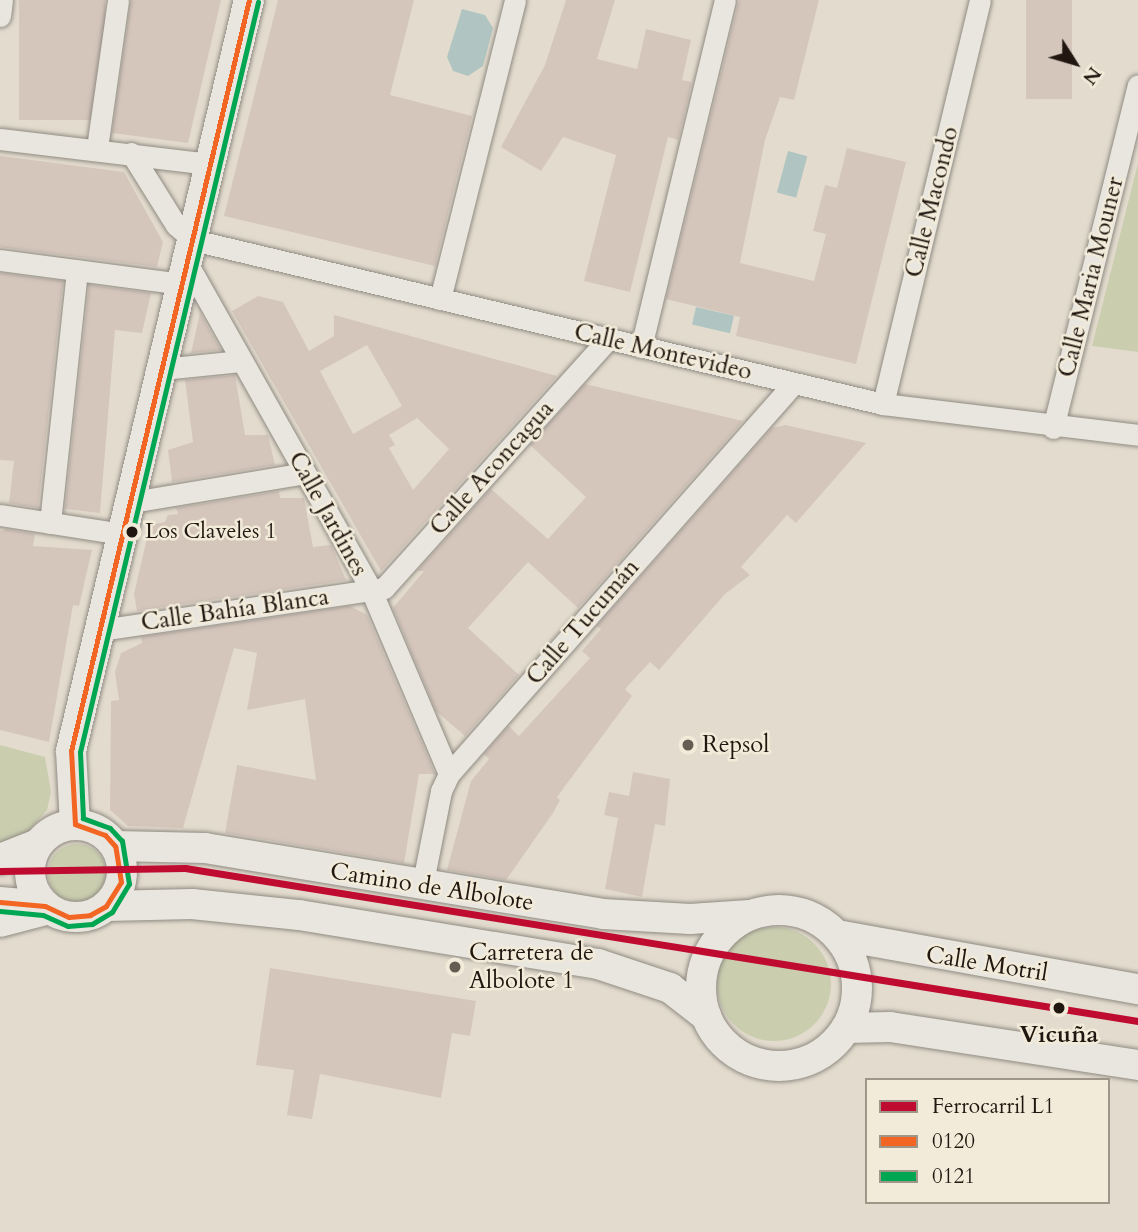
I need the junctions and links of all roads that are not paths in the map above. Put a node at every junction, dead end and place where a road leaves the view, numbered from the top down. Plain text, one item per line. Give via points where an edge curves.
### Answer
1 (2, 0) edge
2 (118, 0) edge
3 (249, 0) edge
4 (515, 0) edge
5 (725, 0) edge
6 (980, 0) edge
7 (0, 16) edge
8 (1138, 85) edge
9 (0, 139) edge
10 (97, 148) junction
11 (131, 153) junction
12 (210, 164) junction
13 (0, 260) edge
14 (187, 262) junction
15 (77, 270) junction
16 (440, 299) junction
17 (608, 339) junction
18 (641, 347) junction
19 (241, 361) junction
20 (162, 369) junction
21 (794, 383) junction
22 (883, 404) junction
23 (1053, 428) junction
24 (1138, 435) edge
25 (305, 473) junction
26 (132, 502) junction
27 (0, 515) edge
28 (50, 523) junction
29 (123, 534) junction
30 (371, 590) junction
31 (100, 630) junction
32 (449, 774) junction
33 (75, 824) junction
34 (38, 844) junction
35 (115, 846) junction
36 (0, 859) edge
37 (422, 887) junction
38 (0, 902) edge
39 (106, 906) junction
40 (49, 909) junction
41 (750, 915) junction
42 (0, 926) edge
43 (838, 935) junction
44 (1138, 989) edge
45 (706, 1016) junction
46 (846, 1028) junction
47 (1138, 1065) edge

1 - 7 street
2 - 10 street
3 - 12 street
4 - 16 street
5 - 18 street
6 - 22 street, Calle Macondo
8 - 23 street, Calle Maria Mouner
9 - 10 street
10 - 11 street
11 - 12 street
11 - 14 street, Calle Jardines via 176,225
12 - 14 street
13 - 15 street, Calle Montevideo
14 - 15 street, Calle Montevideo
14 - 16 street, Calle Montevideo
14 - 19 street, Calle Jardines
14 - 20 street
15 - 28 street
16 - 17 street, Calle Montevideo
17 - 18 street, Calle Montevideo
17 - 30 street, Calle Aconcagua via 384,588
18 - 21 street, Calle Montevideo
19 - 20 street
19 - 25 street, Calle Jardines
20 - 26 street
21 - 22 street, Calle Montevideo
21 - 32 street, Calle Tucumán
22 - 23 street, Calle Montevideo
23 - 24 street, Calle Montevideo
25 - 26 street
25 - 30 street, Calle Jardines
26 - 29 street
27 - 28 street
28 - 29 street
29 - 31 street
30 - 31 street, Calle Bahía Blanca
30 - 32 street, Calle Jardines
31 - 33 street via 71,751
32 - 37 street, Calle Tucumán via 441,791
33 - 34 street via 48,834
33 - 35 street via 106,835
34 - 36 street
34 - 40 street via 30,860 31,883
35 - 37 street, Camino de Albolote via 205,848
35 - 39 street via 121,881
37 - 41 street, Camino de Albolote via 603,915 690,919
38 - 40 street
39 - 40 street via 90,915
39 - 45 street, Camino de Albolote via 192,904 299,915 598,964 670,988
40 - 42 street
41 - 43 street via 789,910 808,915
41 - 45 street via 712,947 701,976
43 - 44 street, Calle Motril
43 - 46 street via 856,975 856,1004
45 - 46 street via 732,1051 768,1065 806,1061 831,1047
46 - 47 street via 890,1027

